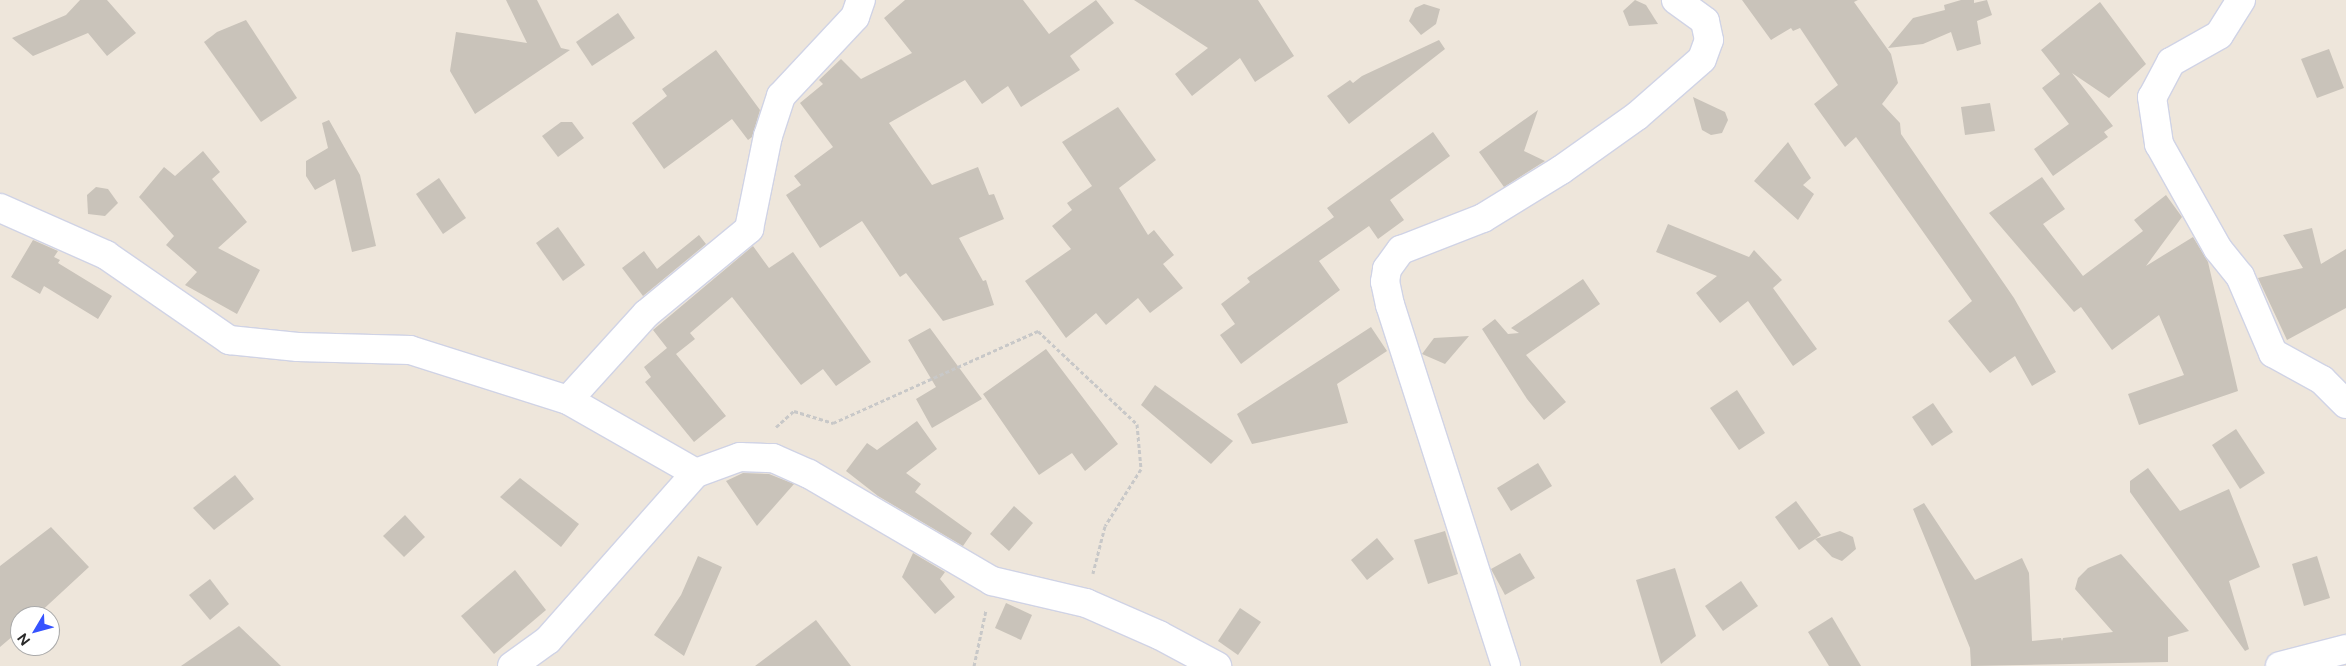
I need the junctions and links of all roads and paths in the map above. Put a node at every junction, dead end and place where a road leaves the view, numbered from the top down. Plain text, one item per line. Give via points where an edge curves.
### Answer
1 (861, 0) edge
2 (1676, 0) edge
3 (2241, 0) edge
4 (0, 208) edge
5 (568, 400) junction
6 (2346, 404) edge
7 (740, 457) junction
8 (696, 473) junction
9 (992, 581) junction
10 (1086, 603) junction
11 (2346, 649) edge
12 (512, 666) edge
13 (974, 666) edge
14 (1217, 666) edge
15 (1506, 666) edge
16 (2280, 666) edge

1 - 5 street via 856,17 781,96 768,136 749,229 646,314
2 - 15 street via 1704,21 1709,40 1702,59 1637,116 1561,170 1483,218 1402,250 1387,269 1385,282 1390,305
3 - 6 street via 2219,35 2171,62 2152,97 2159,144 2218,250 2240,276 2273,353 2322,380
4 - 5 street via 106,255 229,340 298,347 410,350
5 - 8 street
7 - 8 street
7 - 9 street via 773,458 809,474
7 - 10 path via 794,412 833,423 1038,331 1137,424 1141,469 1105,526
8 - 12 street via 548,640
9 - 10 street
9 - 13 path
10 - 14 street via 1159,635
11 - 16 street

